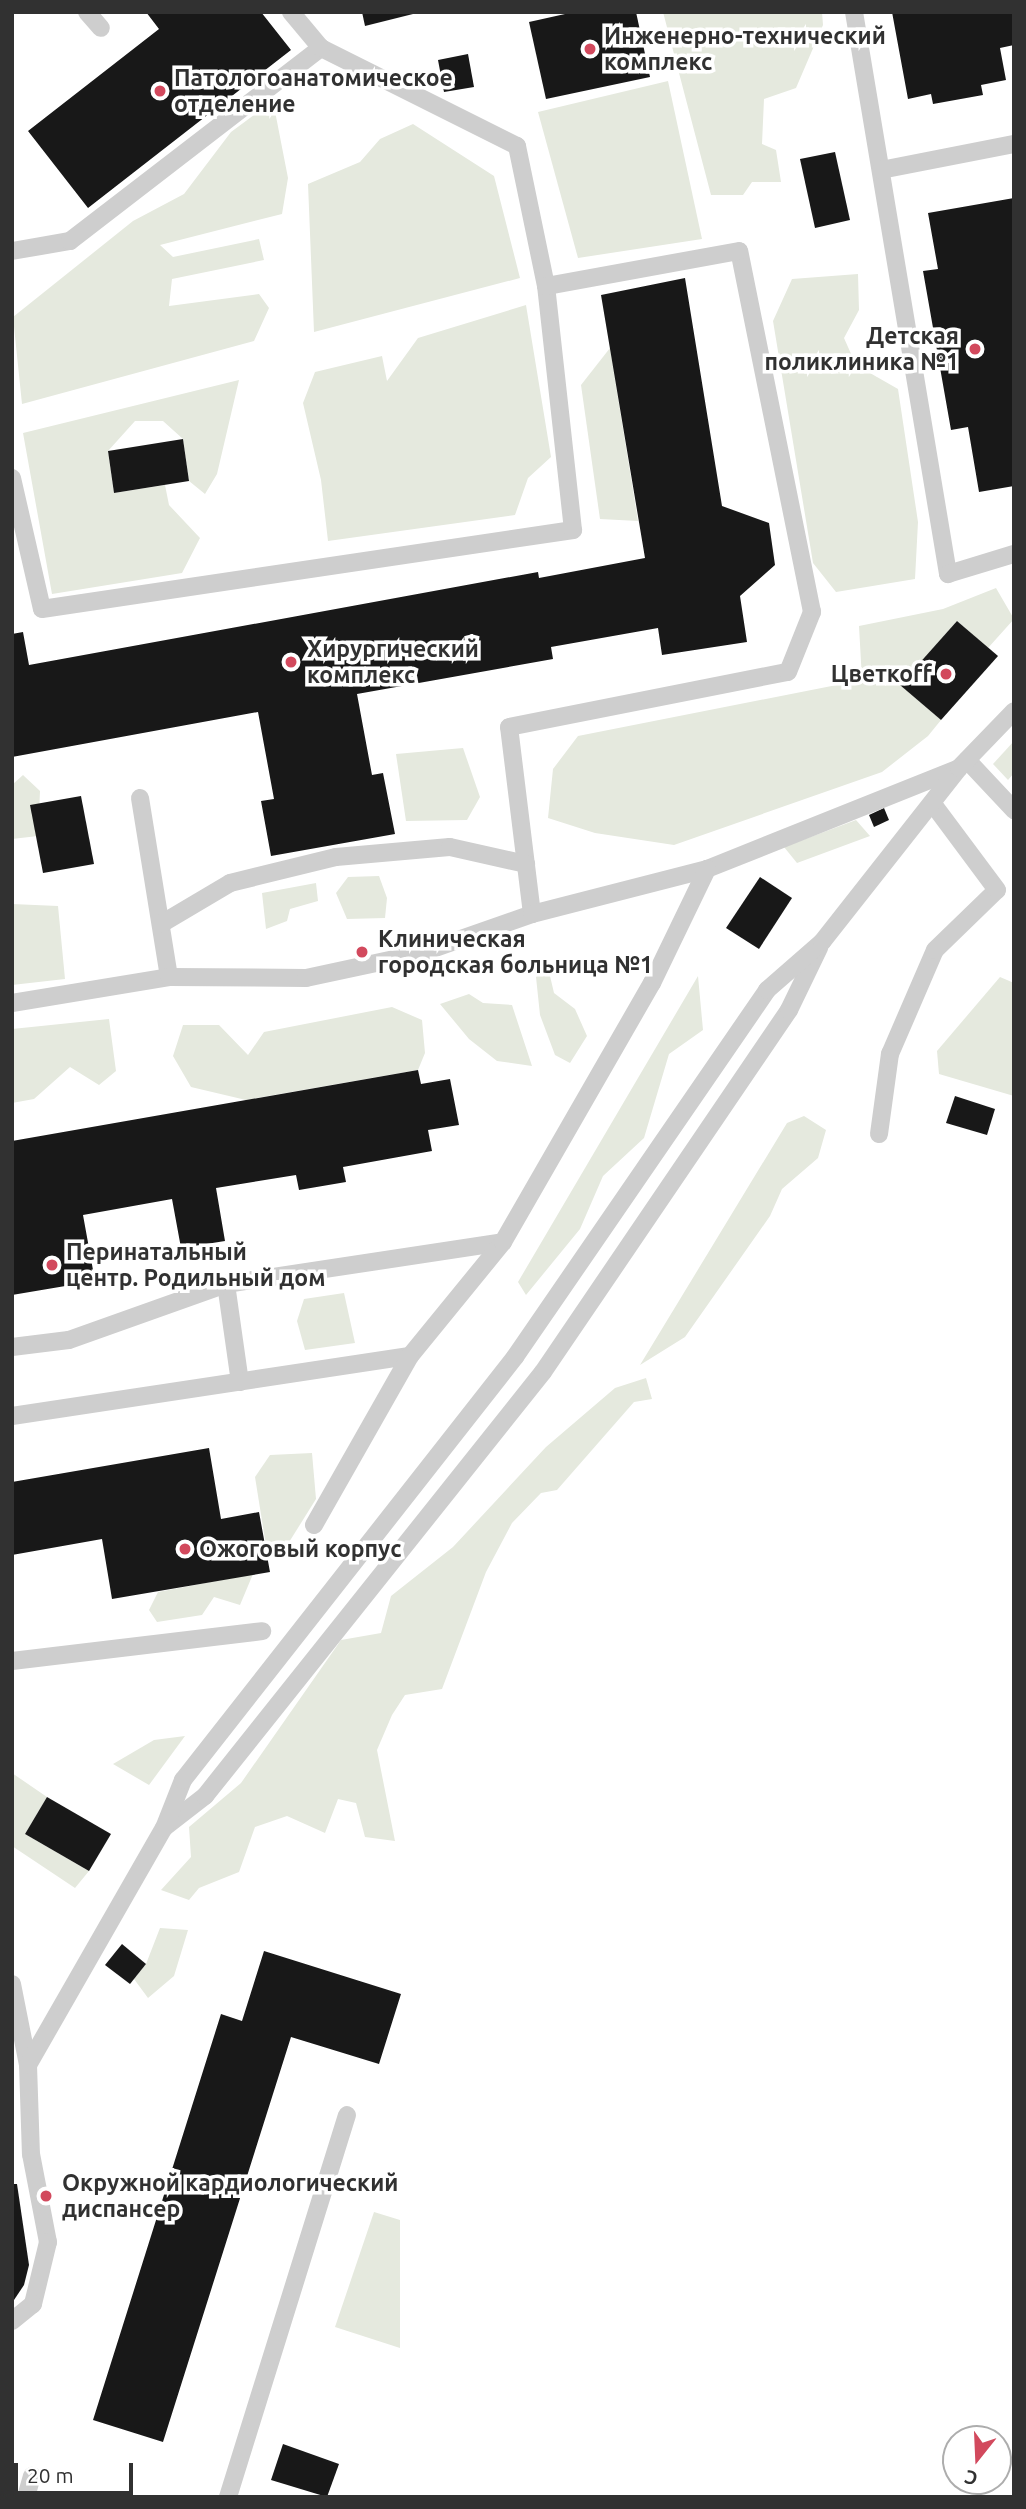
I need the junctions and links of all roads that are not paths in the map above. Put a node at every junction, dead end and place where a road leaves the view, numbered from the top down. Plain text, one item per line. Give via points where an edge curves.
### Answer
1 (88, 12) edge
2 (291, 12) edge
3 (854, 12) edge
4 (101, 28) dead end
5 (321, 48) junction
6 (1014, 144) edge
7 (881, 170) junction
8 (12, 251) edge
9 (546, 286) junction
10 (12, 478) edge
11 (1014, 554) edge
12 (1014, 711) edge
13 (963, 764) junction
14 (140, 798) dead end
15 (933, 804) junction
16 (1014, 810) edge
17 (526, 864) junction
18 (707, 869) junction
19 (532, 914) junction
20 (161, 924) junction
21 (822, 942) junction
22 (170, 977) junction
23 (12, 1003) edge
24 (671, 1130) junction
25 (879, 1134) dead end
26 (695, 1149) junction
27 (503, 1242) junction
28 (226, 1284) junction
29 (12, 1348) edge
30 (410, 1356) junction
31 (240, 1382) junction
32 (12, 1416) edge
33 (314, 1525) dead end
34 (262, 1631) dead end
35 (12, 1661) edge
36 (164, 1828) junction
37 (12, 1984) edge
38 (28, 2065) junction
39 (19, 2100) edge
40 (347, 2115) dead end
41 (12, 2321) edge
42 (32, 2476) dead end
43 (26, 2497) edge
44 (228, 2497) edge

1 - 4 lane
2 - 5 lane
3 - 7 lane
5 - 8 lane via 69,241
5 - 9 lane via 517,146
6 - 7 lane
7 - 11 lane via 948,574
9 - 10 lane via 573,530 42,609
9 - 17 lane via 739,251 812,612 788,672 509,727
12 - 13 lane
13 - 15 lane
13 - 16 lane
13 - 18 lane
14 - 20 lane
15 - 21 lane
15 - 25 lane via 997,890 934,950 890,1054
17 - 19 lane
17 - 20 lane via 450,847 336,857 230,883
18 - 19 lane
18 - 27 lane via 652,982
19 - 22 lane via 418,954 306,978
20 - 22 lane
21 - 24 lane via 767,990
21 - 26 lane via 789,1010
22 - 23 lane
24 - 26 lane
24 - 36 lane via 515,1357 183,1780
26 - 36 lane via 543,1372 205,1796
27 - 28 lane
27 - 30 lane
28 - 29 lane via 69,1340
28 - 31 lane
30 - 31 lane
30 - 33 lane
31 - 32 lane
34 - 35 lane
36 - 38 lane
37 - 38 lane
38 - 39 lane
39 - 41 lane via 48,2242 33,2304
40 - 44 lane
42 - 43 lane

